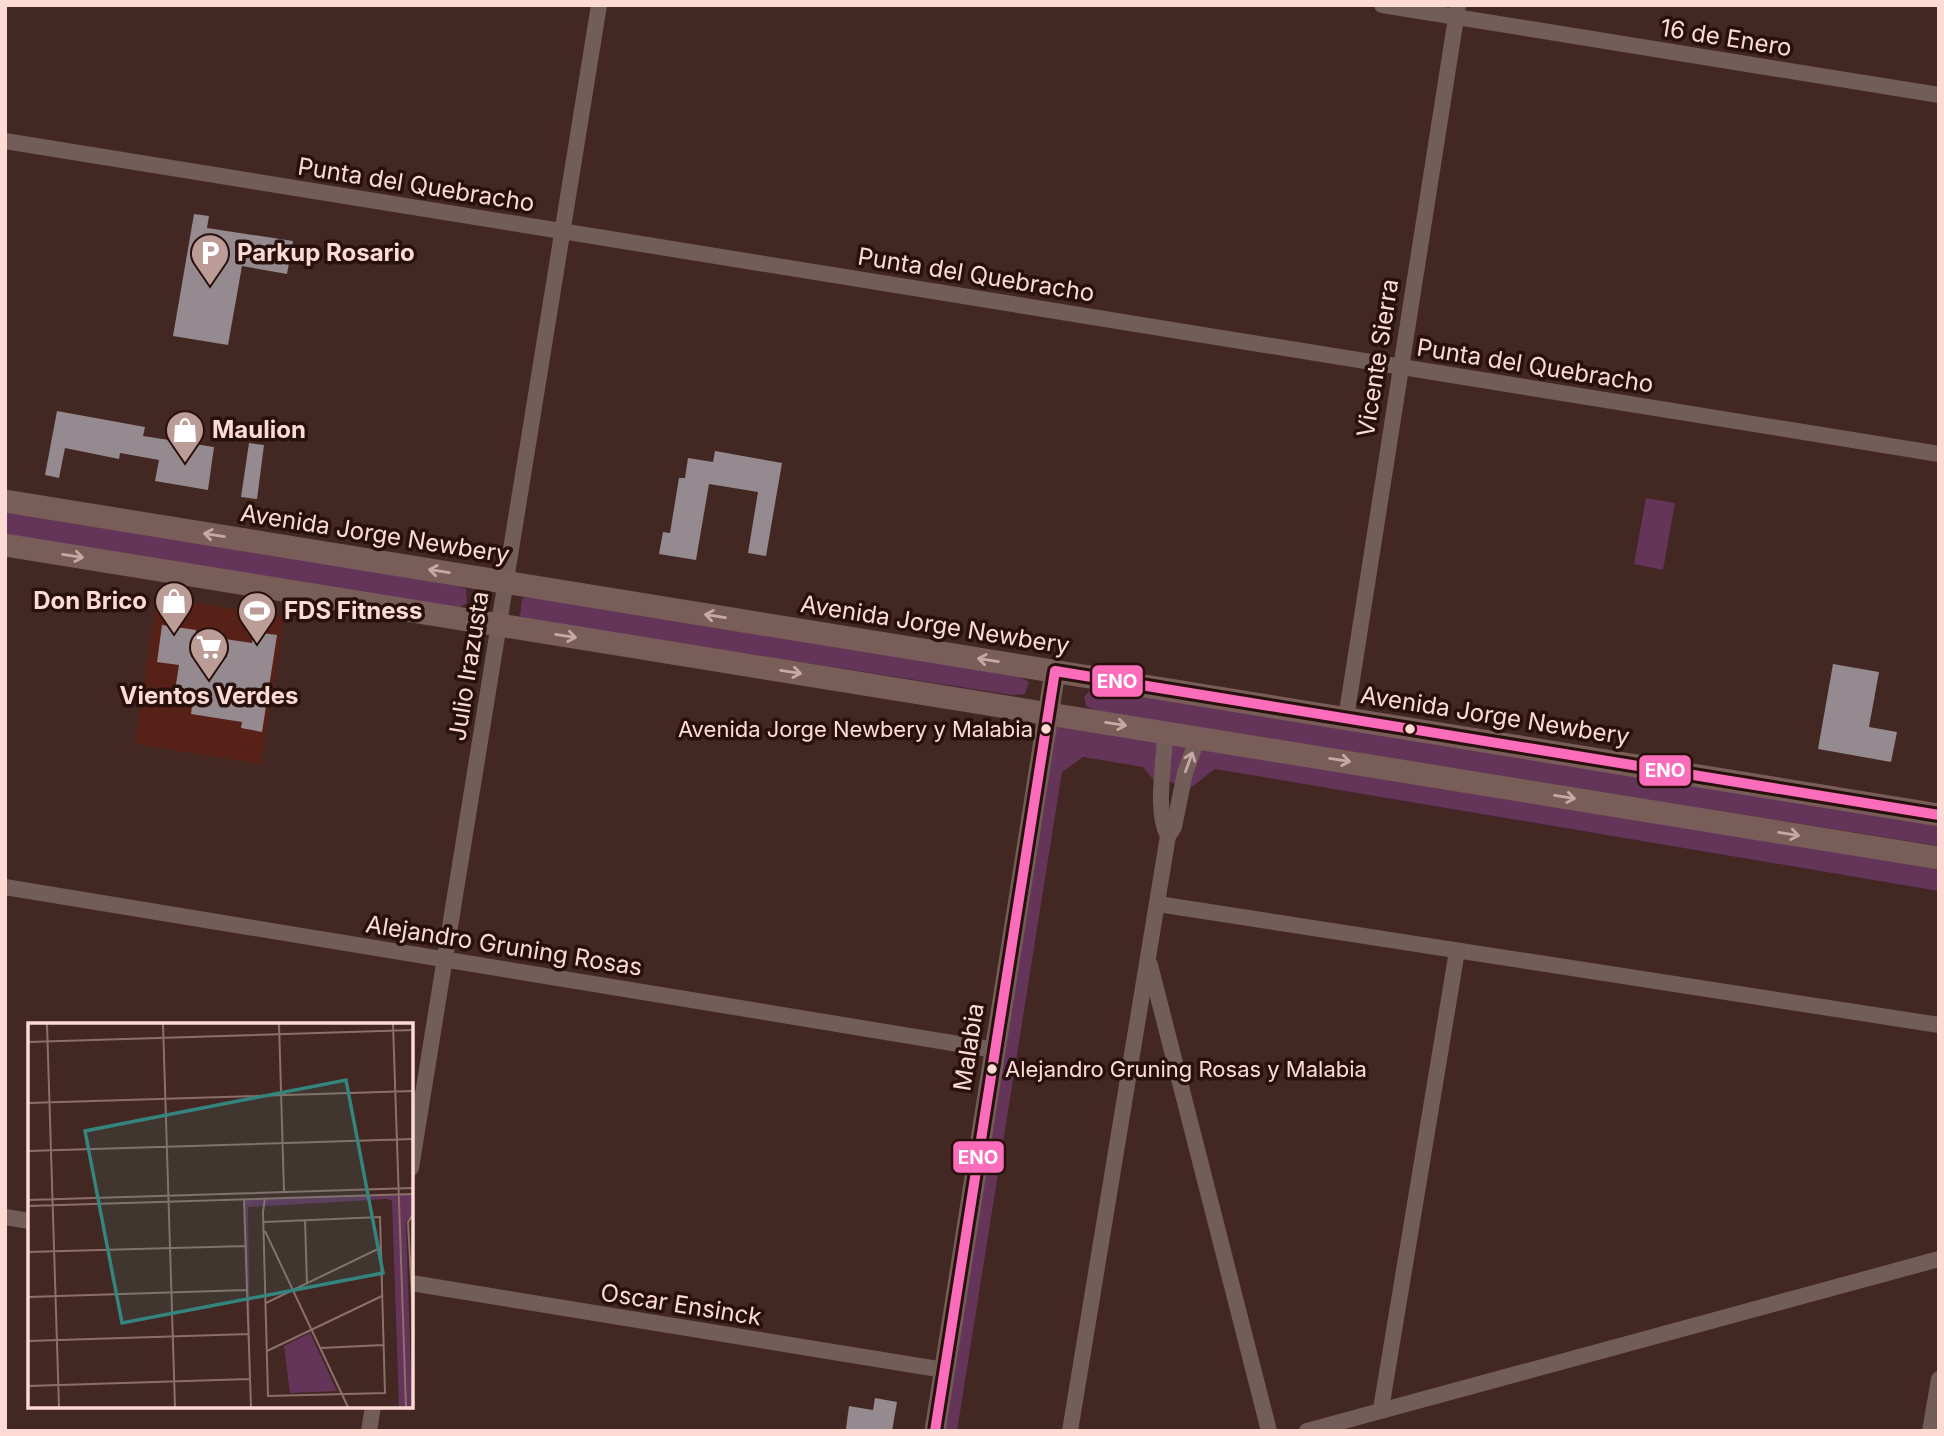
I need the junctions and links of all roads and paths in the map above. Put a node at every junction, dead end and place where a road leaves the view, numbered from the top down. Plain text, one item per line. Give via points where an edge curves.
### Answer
1 (599, 5) edge
2 (1382, 5) edge
3 (1457, 11) edge
4 (1939, 95) edge
5 (5, 141) edge
6 (563, 231) junction
7 (1399, 367) junction
8 (1939, 454) edge
9 (5, 501) edge
10 (5, 545) edge
11 (506, 582) junction
12 (499, 625) junction
13 (1055, 671) junction
14 (1048, 713) junction
15 (1346, 718) junction
16 (1165, 732) junction
17 (1198, 737) junction
18 (1939, 815) edge
19 (1168, 836) junction
20 (1939, 858) edge
21 (5, 887) edge
22 (1158, 904) junction
23 (1457, 951) junction
24 (1149, 958) junction
25 (445, 959) junction
26 (1939, 1025) edge
27 (995, 1050) junction
28 (413, 1156) edge
29 (5, 1217) edge
30 (28, 1221) edge
31 (1939, 1259) edge
32 (413, 1283) edge
33 (944, 1370) junction
34 (1939, 1379) edge
35 (373, 1408) edge
36 (1381, 1409) junction
37 (369, 1431) edge
38 (935, 1431) edge
39 (1070, 1431) edge
40 (1269, 1431) edge
41 (1307, 1431) edge
42 (1930, 1431) edge

1 - 6 street, Julio Irazusta
2 - 3 street, 16 de Enero
3 - 4 street, 16 de Enero
3 - 7 street, Vicente Sierra
5 - 6 street, Punta del Quebracho
6 - 7 street, Punta del Quebracho
6 - 11 street, Julio Irazusta
7 - 8 street, Punta del Quebracho
7 - 15 street, Vicente Sierra
11 -> 9 main road, Avenida Jorge Newbery
10 -> 12 main road
11 - 12 street, Julio Irazusta
13 -> 11 main road, Avenida Jorge Newbery
12 -> 14 main road
12 - 25 street, Julio Irazusta
13 - 14 street, Malabia
13 - 15 main road, Avenida Jorge Newbery
14 -> 16 main road
14 - 27 street, Malabia
15 - 18 main road, Avenida Jorge Newbery
16 - 17 main road
16 - 19 street via 1162,800
19 -> 17 street
17 -> 20 main road
19 - 22 street
21 - 25 street, Alejandro Gruning Rosas
22 - 23 street
22 - 24 street
23 - 26 street
23 - 36 street
24 - 39 street
24 - 40 street
25 - 27 street, Alejandro Gruning Rosas
25 - 28 street, Julio Irazusta
27 - 33 street, Malabia
29 - 30 street
31 - 36 street
32 - 33 street, Oscar Ensinck
33 - 38 street, Malabia
34 - 42 street
35 - 37 street
36 - 41 street

